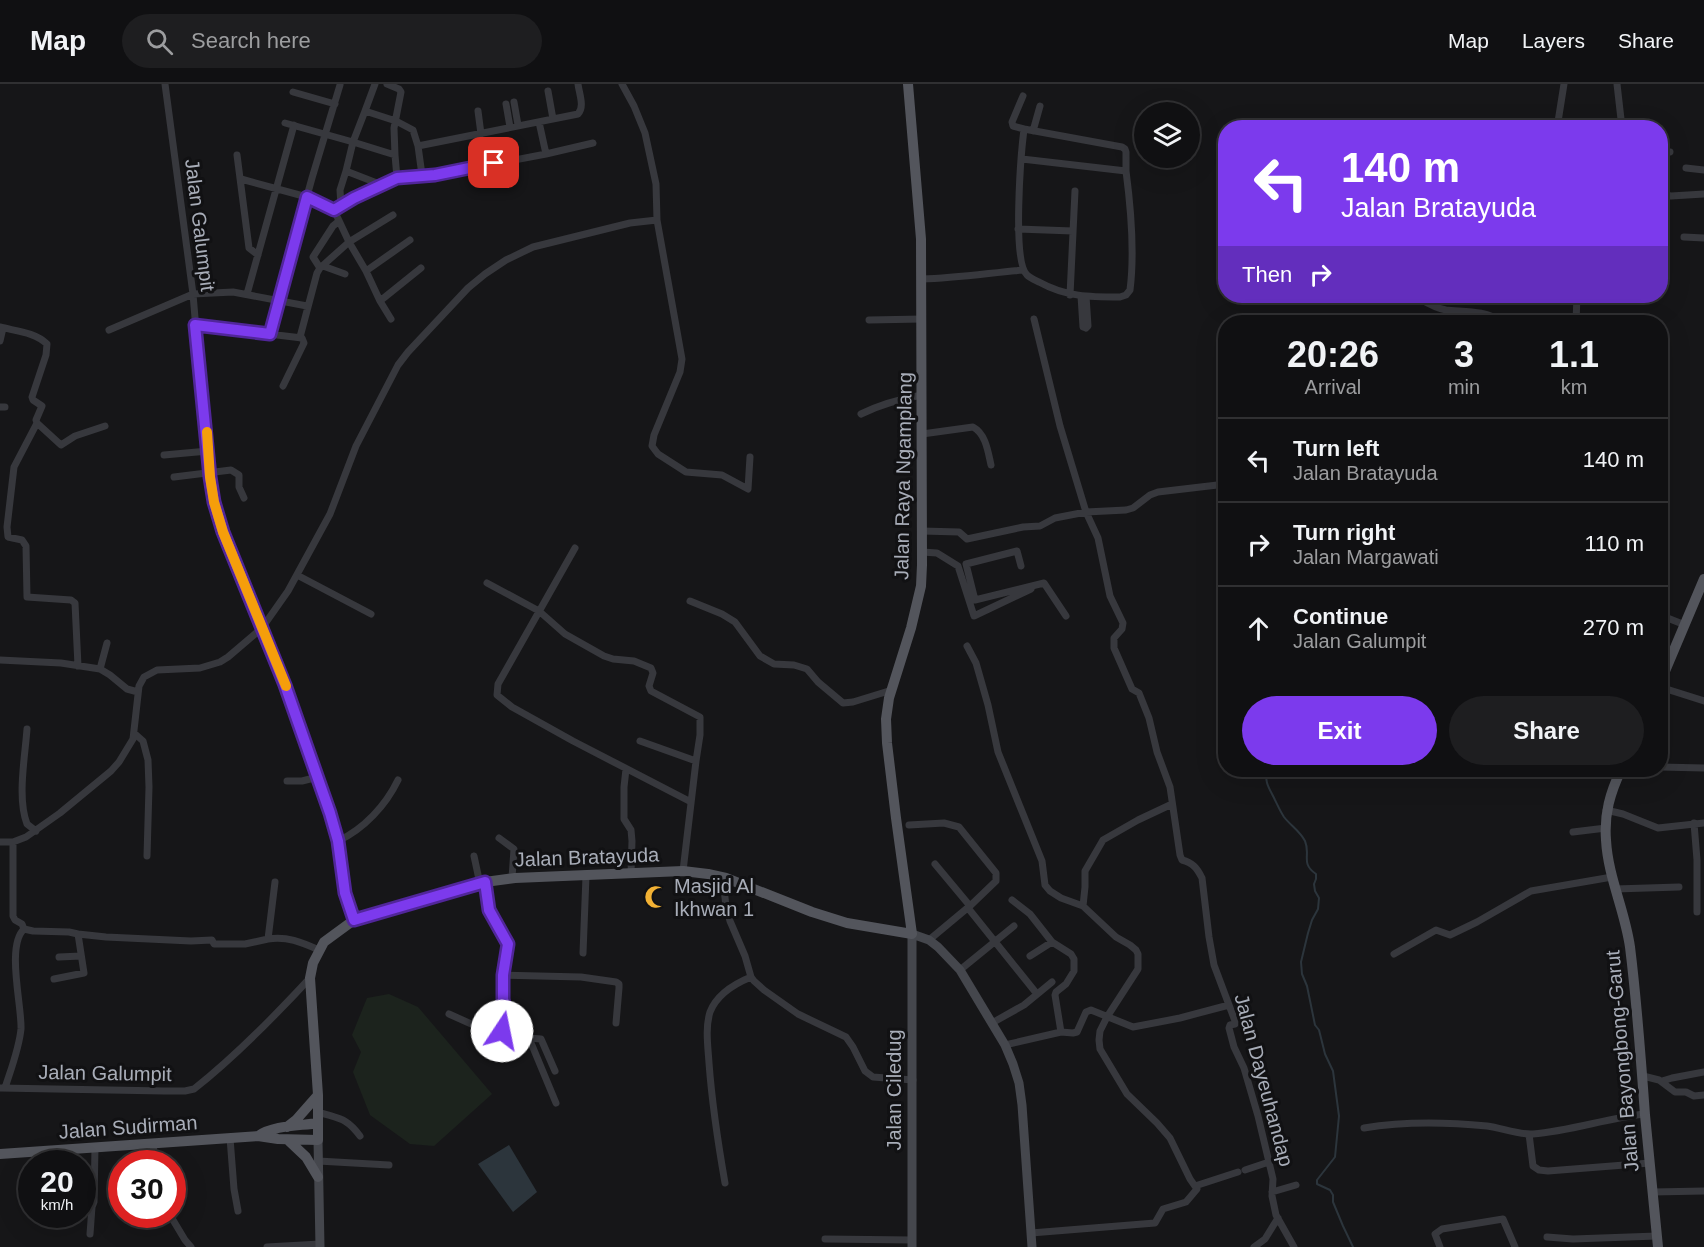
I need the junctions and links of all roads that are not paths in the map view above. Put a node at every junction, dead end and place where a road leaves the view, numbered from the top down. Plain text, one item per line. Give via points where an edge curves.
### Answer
1 (165, 84) edge
2 (375, 84) edge
3 (387, 84) edge
4 (578, 84) edge
5 (622, 84) edge
6 (908, 84) edge
7 (1564, 84) edge
8 (1617, 84) edge
9 (340, 86) dead end
10 (548, 91) dead end
11 (293, 92) dead end
12 (1023, 96) dead end
13 (510, 103) dead end
14 (334, 104) junction
15 (1040, 106) dead end
16 (365, 111) junction
17 (478, 111) dead end
18 (553, 119) junction
19 (1558, 120) edge
20 (1621, 120) edge
21 (396, 121) junction
22 (539, 122) junction
23 (285, 123) dead end
24 (294, 126) junction
25 (514, 126) junction
26 (1024, 129) junction
27 (1034, 132) junction
28 (326, 134) junction
29 (481, 134) junction
30 (353, 142) junction
31 (593, 143) dead end
32 (418, 146) junction
33 (546, 154) junction
34 (237, 155) dead end
35 (395, 155) junction
36 (1022, 159) junction
37 (1686, 168) dead end
38 (1704, 170) edge
39 (346, 171) junction
40 (1126, 171) junction
41 (422, 175) junction
42 (397, 178) junction
43 (241, 179) junction
44 (382, 185) junction
45 (276, 189) junction
46 (1075, 191) dead end
47 (1704, 194) edge
48 (1668, 195) edge
49 (307, 197) junction
50 (341, 206) junction
51 (334, 210) junction
52 (393, 215) dead end
53 (657, 220) junction
54 (339, 221) junction
55 (1018, 229) junction
56 (1073, 231) junction
57 (1684, 237) dead end
58 (1704, 238) edge
59 (410, 240) dead end
60 (349, 242) junction
61 (258, 255) junction
62 (321, 267) junction
63 (421, 268) dead end
64 (1023, 270) junction
65 (366, 271) junction
66 (345, 274) dead end
67 (922, 279) junction
68 (193, 294) junction
69 (247, 294) junction
70 (1070, 295) junction
71 (278, 301) junction
72 (380, 301) junction
73 (1427, 303) edge
74 (308, 306) junction
75 (1488, 315) edge
76 (391, 319) dead end
77 (922, 319) junction
78 (1034, 319) dead end
79 (869, 320) dead end
80 (195, 325) junction
81 (1, 327) edge
82 (109, 330) dead end
83 (270, 334) junction
84 (300, 337) junction
85 (0, 341) edge
86 (283, 386) dead end
87 (922, 395) junction
88 (861, 414) dead end
89 (37, 423) junction
90 (105, 426) dead end
91 (922, 434) junction
92 (208, 451) junction
93 (164, 455) dead end
94 (750, 457) dead end
95 (991, 465) dead end
96 (210, 473) junction
97 (174, 477) dead end
98 (1218, 485) edge
99 (244, 498) dead end
100 (1086, 512) junction
101 (922, 531) junction
102 (575, 548) dead end
103 (922, 552) junction
104 (962, 565) junction
105 (1021, 566) dead end
106 (297, 575) junction
107 (1704, 579) edge
108 (488, 583) dead end
109 (1044, 583) junction
110 (690, 601) dead end
111 (972, 601) junction
112 (539, 611) junction
113 (371, 614) dead end
114 (1066, 616) dead end
115 (1668, 618) edge
116 (1684, 625) junction
117 (261, 626) junction
118 (107, 643) dead end
119 (967, 646) dead end
120 (0, 660) edge
121 (1668, 665) edge
122 (78, 666) junction
123 (100, 669) junction
124 (1668, 688) edge
125 (133, 690) junction
126 (892, 690) junction
127 (1704, 701) edge
128 (27, 729) dead end
129 (134, 733) junction
130 (640, 741) dead end
131 (696, 761) junction
132 (1668, 767) edge
133 (1704, 768) edge
134 (626, 769) junction
135 (318, 777) junction
136 (1618, 777) edge
137 (398, 780) dead end
138 (287, 781) dead end
139 (691, 802) junction
140 (1172, 804) junction
141 (1606, 810) junction
142 (1694, 823) junction
143 (1704, 823) edge
144 (909, 825) dead end
145 (1606, 828) junction
146 (33, 829) junction
147 (1573, 832) dead end
148 (500, 838) dead end
149 (338, 841) junction
150 (0, 842) edge
151 (13, 842) junction
152 (147, 856) dead end
153 (474, 856) dead end
154 (935, 864) dead end
155 (683, 871) junction
156 (631, 874) junction
157 (586, 876) junction
158 (1612, 877) junction
159 (512, 878) junction
160 (726, 878) junction
161 (274, 882) dead end
162 (483, 883) junction
163 (1679, 887) dead end
164 (1615, 889) junction
165 (1012, 900) dead end
166 (1083, 906) junction
167 (969, 907) junction
168 (1697, 912) dead end
169 (354, 920) junction
170 (1014, 926) dead end
171 (24, 929) junction
172 (912, 933) junction
173 (78, 934) junction
174 (268, 939) junction
175 (929, 940) junction
176 (995, 942) junction
177 (1052, 942) junction
178 (319, 950) junction
179 (583, 953) dead end
180 (1394, 954) dead end
181 (81, 956) junction
182 (1030, 956) dead end
183 (58, 957) dead end
184 (960, 970) junction
185 (503, 975) junction
186 (751, 977) junction
187 (310, 978) junction
188 (54, 979) dead end
189 (1052, 982) dead end
190 (1037, 994) junction
191 (1229, 1005) junction
192 (449, 1014) dead end
193 (1103, 1015) junction
194 (616, 1023) dead end
195 (992, 1023) junction
196 (511, 1032) junction
197 (1061, 1032) junction
198 (529, 1038) junction
199 (1005, 1045) junction
200 (555, 1071) dead end
201 (1704, 1072) edge
202 (1643, 1076) junction
203 (913, 1080) junction
204 (1662, 1081) junction
205 (2, 1088) edge
206 (318, 1095) junction
207 (1704, 1095) edge
208 (556, 1103) dead end
209 (1645, 1114) junction
210 (318, 1118) junction
211 (285, 1128) junction
212 (1364, 1128) dead end
213 (1530, 1134) junction
214 (258, 1136) junction
215 (360, 1136) dead end
216 (230, 1138) junction
217 (288, 1140) junction
218 (318, 1140) junction
219 (153, 1143) junction
220 (95, 1147) junction
221 (46, 1150) edge
222 (153, 1150) edge
223 (18, 1152) edge
224 (0, 1154) edge
225 (318, 1161) junction
226 (1269, 1162) junction
227 (1650, 1163) junction
228 (389, 1165) dead end
229 (318, 1177) junction
230 (725, 1183) dead end
231 (1296, 1185) dead end
232 (1195, 1186) junction
233 (1704, 1191) edge
234 (1653, 1192) junction
235 (1272, 1194) junction
236 (238, 1211) dead end
237 (1277, 1217) junction
238 (178, 1228) edge
239 (1031, 1233) junction
240 (90, 1234) dead end
241 (1547, 1237) dead end
242 (825, 1239) dead end
243 (1657, 1241) edge
244 (912, 1243) edge
245 (1573, 1243) edge
246 (320, 1246) edge
247 (191, 1247) edge
248 (267, 1247) edge
249 (1032, 1247) edge
250 (1254, 1247) edge
251 (1294, 1247) edge
252 (1440, 1247) edge
253 (1515, 1247) edge

1 - 68 street, Jalan Galumpit
2 - 16 street
3 - 21 street via 401,92
4 - 18 street via 580,112
5 - 53 street via 645,133 656,184
6 - 67 main road, Jalan Raya Ngamplang
7 - 19 street
8 - 20 street
9 - 14 street
10 - 18 street
11 - 14 street
12 - 26 street via 1012,122
13 - 25 street
14 - 28 street
15 - 27 street
16 - 21 street
16 - 30 street
17 - 29 street
18 - 22 street
21 - 32 street via 413,130
21 - 35 street
22 - 25 street
22 - 33 street
23 - 24 street
24 - 28 street
24 - 45 street
25 - 29 street
26 - 27 street
26 - 36 street
27 - 40 street via 1122,147 1126,152
28 - 30 street
28 - 49 street
29 - 32 street
30 - 35 street
30 - 39 street
31 - 33 street
32 - 41 street
33 - 41 street
34 - 43 street
35 - 42 street
36 - 40 street
36 - 55 street
37 - 38 street
39 - 44 street
39 - 50 street via 340,190
40 - 70 street via 1131,213 1130,290 1120,297
41 - 42 street
42 - 44 street
43 - 45 street
43 - 61 street via 249,248
44 - 50 street
45 - 49 street
45 - 61 street
46 - 56 street
47 - 48 street
49 - 51 street
49 - 71 street
50 - 51 street
51 - 54 street
52 - 60 street
53 - 94 street via 682,363 651,446 686,472 719,474 748,489
53 - 106 street via 533,247 506,260 468,288 398,365 356,446 330,514
54 - 60 street
54 - 62 street via 313,257
55 - 56 street
55 - 64 street
56 - 70 street
57 - 58 street
59 - 65 street
60 - 62 street
60 - 65 street
61 - 69 street
62 - 66 street
62 - 74 street
63 - 72 street
64 - 67 street
64 - 70 street via 1030,278
65 - 72 street
67 - 77 main road, Jalan Raya Ngamplang
68 - 69 street
68 - 80 street, Jalan Galumpit
68 - 82 street
69 - 71 street
71 - 74 street
71 - 83 street
72 - 76 street
73 - 75 street via 1444,310
74 - 84 street
77 - 79 street
77 - 87 main road, Jalan Raya Ngamplang
78 - 100 street, Jalan Dayeuhandap
80 - 83 street
80 - 92 street, Jalan Galumpit
81 - 85 street
81 - 89 street via 27,333 47,344 32,397 42,406
83 - 84 street
84 - 86 street via 304,343
87 - 88 street via 894,400
87 - 91 main road, Jalan Raya Ngamplang
89 - 90 street via 61,445
89 - 122 street via 13,471 8,537 22,540 26,546 27,597 75,603
91 - 95 street via 973,427 982,434
91 - 101 main road, Jalan Raya Ngamplang
92 - 93 street
92 - 96 street, Jalan Galumpit
96 - 97 street
96 - 99 street via 231,470 239,475
96 - 117 street, Jalan Galumpit via 223,532
98 - 100 street via 1158,492 1126,510
100 - 101 street via 1055,518 1040,526 967,539 956,532
100 - 140 street, Jalan Dayeuhandap via 1098,538 1110,596 1123,623 1114,638 1114,648 1149,718
101 - 103 main road, Jalan Raya Ngamplang
102 - 112 street
103 - 104 street via 937,553
103 - 126 main road, Jalan Raya Ngamplang via 921,580
104 - 105 street via 1017,551
104 - 111 street
106 - 113 street
106 - 117 street
107 - 116 main road
108 - 112 street
109 - 111 street
109 - 111 street via 974,616
109 - 114 street
110 - 126 street via 735,622 760,656 774,664 807,669 843,703
112 - 131 street via 565,634 604,656 651,668 651,691 701,718
112 - 134 street via 498,684 498,697
115 - 116 street
116 - 121 main road
117 - 125 street via 220,662 200,668 157,670
117 - 135 street, Jalan Galumpit
118 - 123 street
119 - 166 street via 976,663 998,752 1042,861 1045,885 1061,898
120 - 122 street
122 - 123 street
123 - 125 street
124 - 127 street
125 - 129 street
126 - 172 main road, Jalan Raya Ngamplang via 886,708 887,743
128 - 146 street via 23,811
129 - 146 street via 111,771
129 - 152 street via 143,741 148,760
130 - 131 street
131 - 139 street
132 - 133 street
134 - 139 street
134 - 156 street via 624,819 631,830
135 - 138 street
135 - 149 street, Jalan Galumpit
136 - 141 main road, Jalan Bayongbong-Garut
137 - 149 street via 378,809
139 - 155 street
140 - 166 street via 1103,840 1085,871
140 - 191 street, Jalan Dayeuhandap via 1182,860 1193,864 1202,878 1214,965
141 - 142 street via 1658,828
141 - 145 main road, Jalan Bayongbong-Garut
142 - 143 street
142 - 168 street
144 - 167 street via 944,822 959,827 996,873 996,880
145 - 147 street
145 - 158 main road, Jalan Bayongbong-Garut
146 - 151 street
148 - 159 street via 514,849
149 - 169 street, Jalan Galumpit via 345,893
150 - 151 street
151 - 171 street via 14,916
153 - 162 street
154 - 167 street
155 - 156 main road, Jalan Bratayuda
155 - 160 main road, Jalan Bratayuda
156 - 157 main road, Jalan Bratayuda
157 - 159 main road, Jalan Bratayuda
157 - 179 street
158 - 164 main road, Jalan Bayongbong-Garut
158 - 180 street via 1531,891 1450,935 1437,930
159 - 162 main road, Jalan Bratayuda
160 - 172 main road, Jalan Bratayuda via 847,923
160 - 186 street via 726,906
161 - 174 street
162 - 169 main road, Jalan Bratayuda
162 - 185 street via 489,910 508,944
163 - 164 street
164 - 202 main road, Jalan Bayongbong-Garut via 1629,943
165 - 177 street via 1030,914
166 - 193 street via 1136,950 1139,957 1135,975
167 - 175 street
167 - 176 street
169 - 178 main road, Jalan Bratayuda
170 - 176 street
171 - 173 street
171 - 205 street via 18,938 16,957 21,1030
172 - 175 street
172 - 203 street, Jalan Ciledug
173 - 174 street via 212,940 214,944
173 - 181 street
174 - 178 street via 295,940
175 - 184 street
176 - 184 street
176 - 190 street
177 - 182 street
177 - 197 street via 1071,954 1075,964 1066,984 1056,994
178 - 187 main road, Jalan Bratayuda
181 - 183 street
181 - 188 street via 84,972
184 - 195 street
185 - 194 street via 616,982
185 - 196 street via 503,999
186 - 203 street via 791,1009 846,1037 865,1071 873,1077
186 - 230 street via 726,990 710,1012 707,1028 711,1092
187 - 205 street, Jalan Galumpit via 224,1065 194,1089
187 - 206 main road, Jalan Bratayuda
189 - 190 street
190 - 195 street
191 - 193 street via 1133,1027
191 - 226 street, Jalan Dayeuhandap via 1235,1021 1229,1028
192 - 196 street via 478,1027
193 - 197 street via 1093,1010 1087,1012 1077,1032
193 - 232 street via 1100,1049 1127,1094 1170,1138
195 - 199 street
196 - 198 street
197 - 199 street
198 - 200 street via 541,1039
198 - 208 street
199 - 239 street via 1023,1105
201 - 204 street
202 - 204 street
202 - 209 main road, Jalan Bayongbong-Garut
203 - 244 street, Jalan Ciledug
204 - 207 street via 1675,1092
206 - 210 main road, Jalan Bratayuda
206 - 211 main road
209 - 213 street
209 - 227 main road, Jalan Bayongbong-Garut
210 - 211 main road
210 - 215 street via 343,1119
210 - 218 main road, Jalan Bratayuda
211 - 214 main road
212 - 213 street via 1436,1122
213 - 227 street via 1533,1166 1539,1170
214 - 216 main road, Jalan Sudirman
214 - 217 main road
216 - 219 main road, Jalan Sudirman
216 - 236 street
217 - 218 main road
217 - 229 main road via 306,1157
218 - 225 street, Jalan Bratayuda
219 - 220 main road, Jalan Sudirman
219 - 222 street
220 - 221 main road, Jalan Sudirman
220 - 240 street
223 - 224 main road, Jalan Sudirman
225 - 228 street
225 - 229 street, Jalan Bratayuda
226 - 232 street
226 - 235 street, Jalan Dayeuhandap via 1274,1179
227 - 234 main road, Jalan Bayongbong-Garut
229 - 246 street, Jalan Bratayuda
231 - 235 street
232 - 239 street via 1193,1196 1163,1209 1152,1224
233 - 234 street
234 - 243 main road, Jalan Bayongbong-Garut
235 - 237 street, Jalan Dayeuhandap
237 - 250 street via 1265,1239
237 - 251 street, Jalan Dayeuhandap
238 - 247 street
239 - 249 street
241 - 245 street
242 - 244 street
243 - 245 street
246 - 248 street
252 - 253 street via 1435,1234 1442,1229 1503,1219

